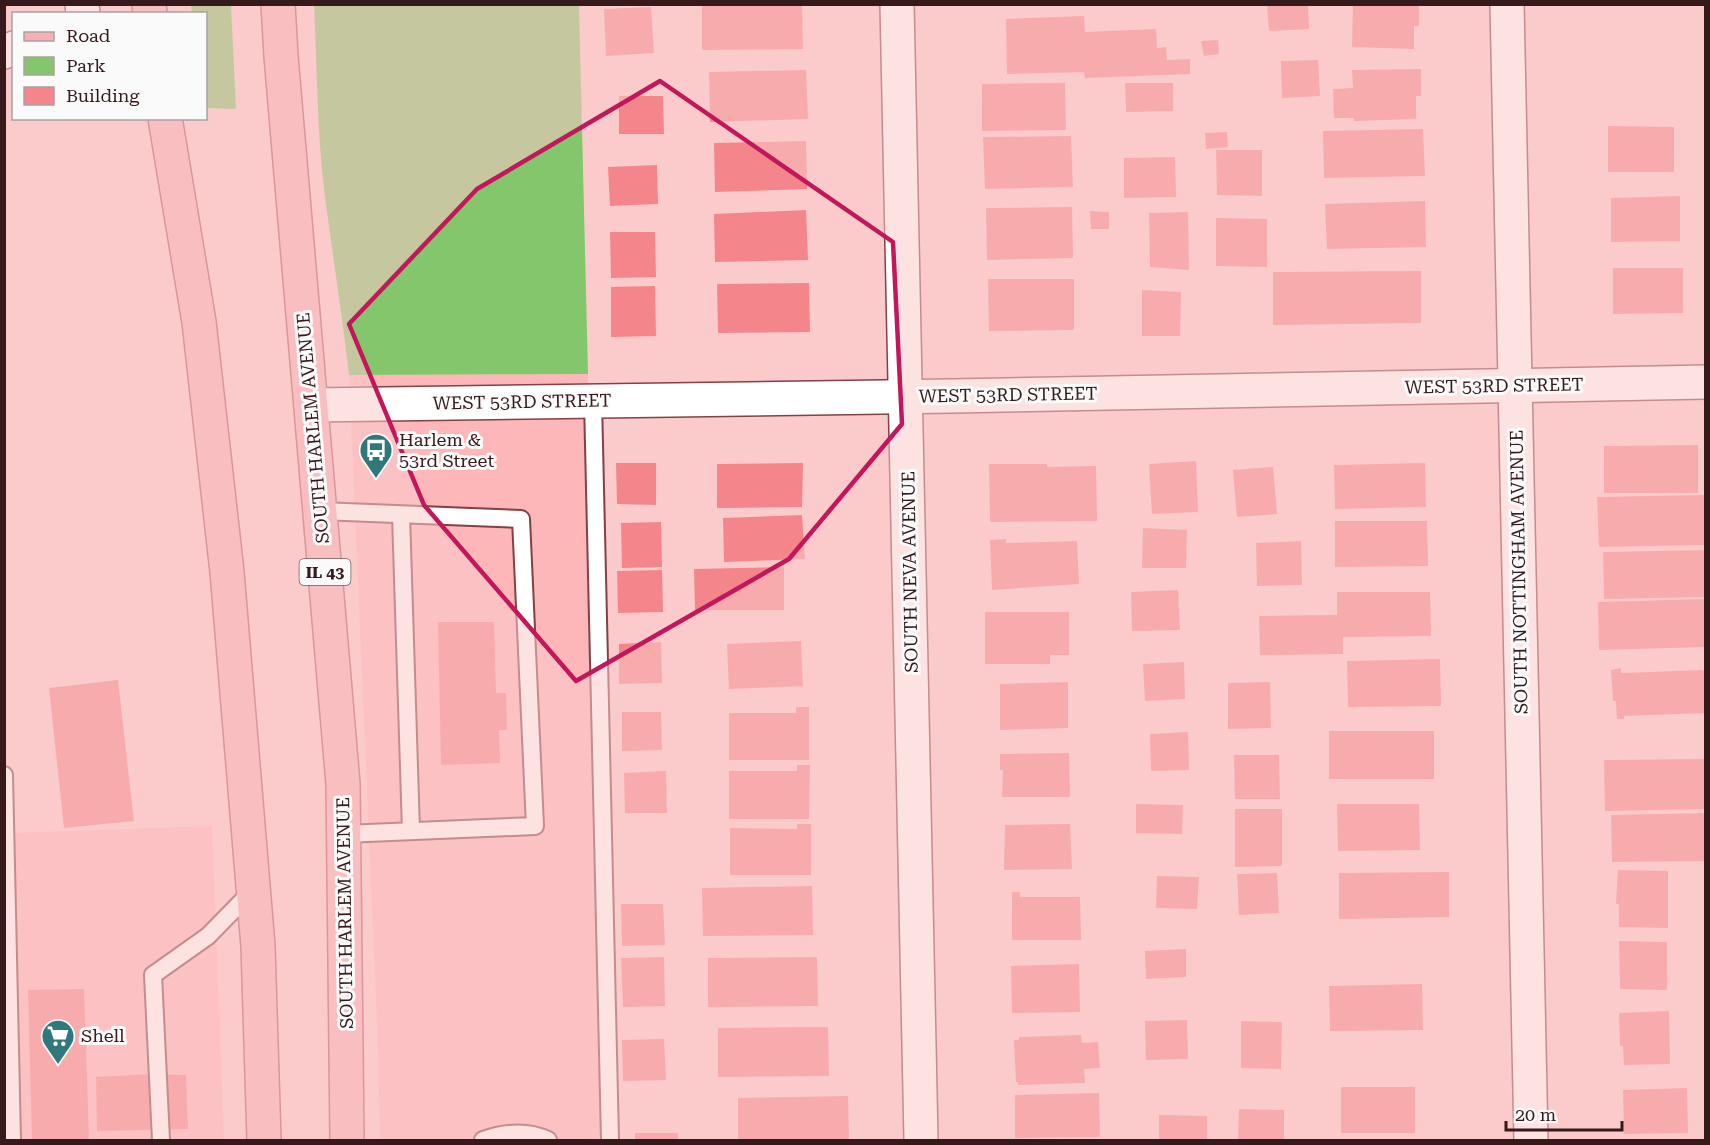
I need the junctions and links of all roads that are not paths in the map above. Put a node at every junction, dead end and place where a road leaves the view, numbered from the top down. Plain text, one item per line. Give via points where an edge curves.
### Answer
1 (278, 4) edge
2 (897, 4) edge
3 (1507, 4) edge
4 (165, 120) edge
5 (1706, 382) edge
6 (1515, 386) junction
7 (906, 397) junction
8 (593, 401) junction
9 (311, 405) junction
10 (320, 511) junction
11 (401, 515) junction
12 (4, 775) edge
13 (411, 831) junction
14 (344, 834) junction
15 (254, 889) junction
16 (12, 1140) edge
17 (161, 1140) edge
18 (264, 1140) edge
19 (347, 1140) edge
20 (483, 1140) edge
21 (548, 1140) edge
22 (610, 1140) edge
23 (921, 1140) edge
24 (1531, 1140) edge

1 - 9 main road, SOUTH HARLEM AVENUE / IL 43
2 - 7 street, SOUTH NEVA AVENUE
3 - 6 street, SOUTH NOTTINGHAM AVENUE
4 - 15 main road via 199,322 227,572
5 - 6 street, WEST 53RD STREET
6 - 7 street, WEST 53RD STREET
6 - 24 street, SOUTH NOTTINGHAM AVENUE
7 - 8 street, WEST 53RD STREET
7 - 23 street, SOUTH NEVA AVENUE
8 - 9 street, WEST 53RD STREET
8 - 22 lane
9 - 10 main road, SOUTH HARLEM AVENUE / IL 43
10 - 11 lane
10 - 14 main road, SOUTH HARLEM AVENUE / IL 43 via 344,784
11 - 13 lane
11 - 13 lane via 521,519 535,826
12 - 16 lane
13 - 14 lane
14 - 19 main road, SOUTH HARLEM AVENUE / IL 43
15 - 17 lane via 208,936 153,975
15 - 18 main road
20 - 21 lane via 515,1134

